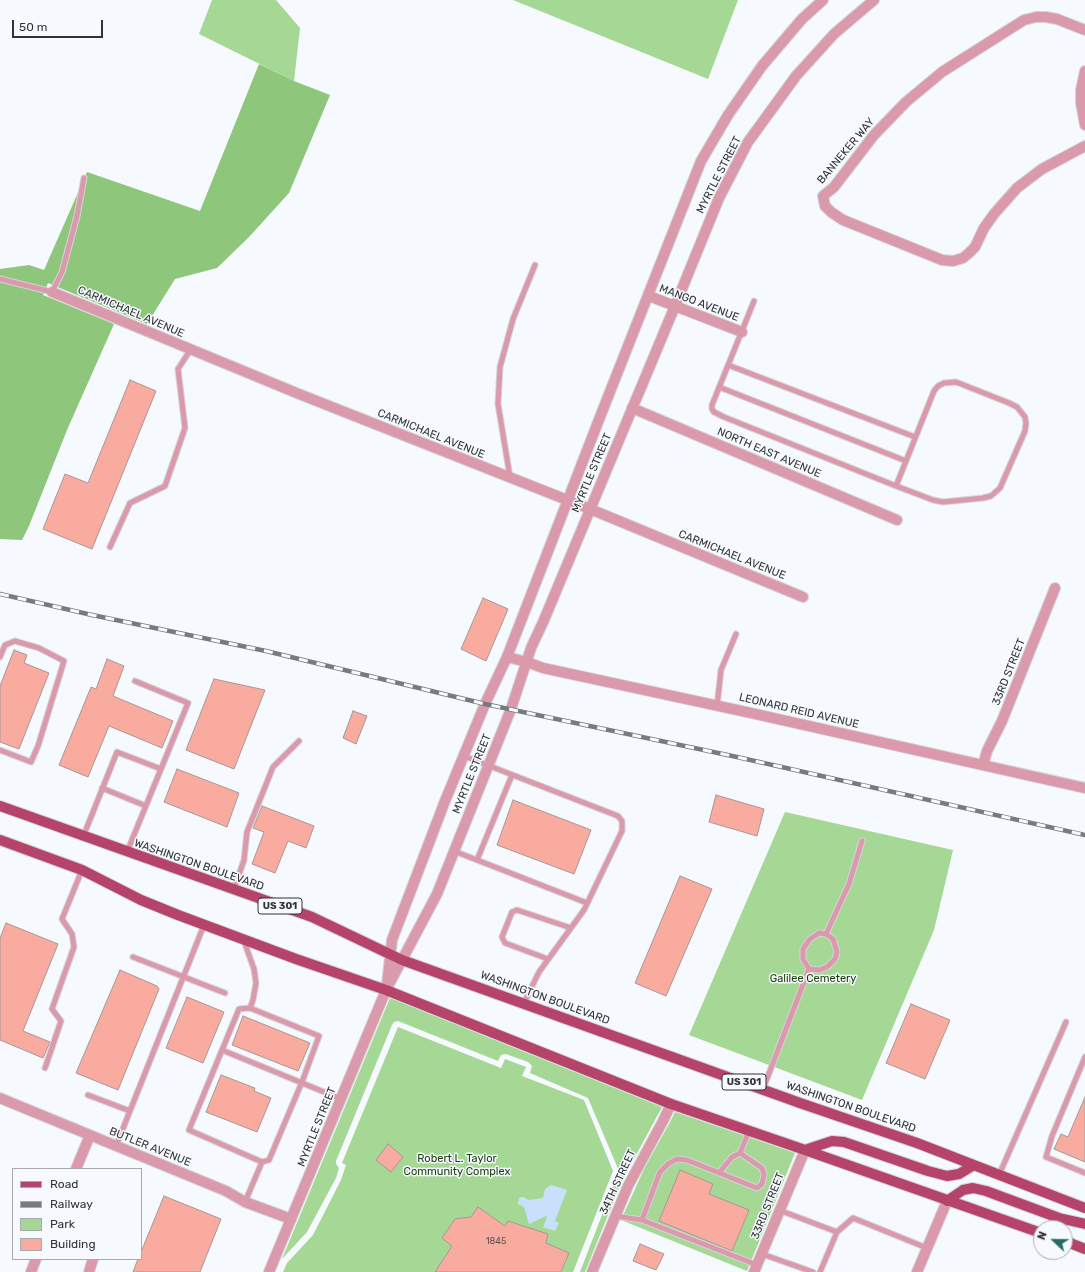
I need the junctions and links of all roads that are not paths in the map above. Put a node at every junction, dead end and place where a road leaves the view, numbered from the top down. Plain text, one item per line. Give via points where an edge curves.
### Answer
1 (823, 0) edge
2 (874, 0) edge
3 (1085, 30) edge
4 (1085, 71) edge
5 (1085, 125) edge
6 (1085, 146) edge
7 (84, 178) dead end
8 (535, 265) dead end
9 (0, 279) edge
10 (52, 292) junction
11 (648, 296) junction
12 (754, 301) dead end
13 (675, 306) junction
14 (742, 332) junction
15 (191, 349) junction
16 (728, 365) junction
17 (719, 388) junction
18 (632, 408) junction
19 (915, 437) junction
20 (906, 461) junction
21 (510, 478) junction
22 (896, 486) junction
23 (568, 501) junction
24 (590, 509) junction
25 (897, 520) dead end
26 (110, 547) dead end
27 (1055, 588) dead end
28 (803, 596) dead end
29 (736, 634) dead end
30 (0, 657) edge
31 (508, 657) junction
32 (527, 662) junction
33 (135, 681) dead end
34 (717, 706) junction
35 (299, 741) dead end
36 (0, 750) edge
37 (464, 756) junction
38 (983, 765) junction
39 (488, 766) junction
40 (161, 769) junction
41 (512, 775) junction
42 (102, 788) junction
43 (1085, 788) edge
44 (0, 806) edge
45 (146, 806) junction
46 (83, 837) junction
47 (0, 840) edge
48 (862, 840) dead end
49 (454, 851) junction
50 (127, 852) junction
51 (477, 860) junction
52 (82, 870) junction
53 (234, 889) junction
54 (587, 903) junction
55 (204, 925) junction
56 (570, 928) junction
57 (826, 934) junction
58 (244, 940) junction
59 (390, 954) junction
60 (133, 957) dead end
61 (402, 960) junction
62 (548, 960) junction
63 (809, 969) junction
64 (183, 977) junction
65 (386, 990) junction
66 (225, 993) dead end
67 (524, 1003) junction
68 (250, 1008) junction
69 (1066, 1022) dead end
70 (222, 1050) junction
71 (1085, 1057) edge
72 (45, 1068) dead end
73 (302, 1082) junction
74 (763, 1089) junction
75 (88, 1095) dead end
76 (0, 1098) edge
77 (341, 1099) junction
78 (671, 1104) junction
79 (130, 1111) junction
80 (750, 1131) junction
81 (90, 1136) junction
82 (116, 1146) junction
83 (805, 1150) junction
84 (740, 1153) junction
85 (262, 1162) junction
86 (974, 1165) junction
87 (76, 1168) edge
88 (719, 1173) junction
89 (1085, 1173) edge
90 (999, 1175) junction
91 (947, 1201) junction
92 (245, 1202) junction
93 (1085, 1208) edge
94 (779, 1210) junction
95 (615, 1216) junction
96 (291, 1219) junction
97 (642, 1220) junction
98 (1085, 1224) edge
99 (1033, 1230) edge
100 (838, 1232) junction
101 (1073, 1245) edge
102 (927, 1248) junction
103 (1085, 1249) edge
104 (762, 1254) junction
105 (36, 1260) edge
106 (93, 1260) edge
107 (756, 1268) edge
108 (31, 1272) edge
109 (88, 1272) edge
110 (269, 1272) edge
111 (592, 1272) edge
112 (813, 1272) edge
113 (820, 1272) edge
114 (917, 1272) edge

1 - 11 street, MYRTLE STREET via 802,19 762,66 728,115 702,161
2 - 13 street, MYRTLE STREET via 834,34 796,76 748,142 718,198
3 - 6 street, BANNEKER WAY via 1046,17 1024,20 942,72 906,102 874,135 834,187 823,196 825,206 843,220 942,260 953,261 970,253 994,214 1017,188 1042,169
4 - 5 street via 1081,103
7 - 10 lane via 62,272
8 - 21 lane via 513,319 500,367 498,404
9 - 10 lane
10 - 15 street, CARMICHAEL AVENUE
11 - 13 street, MANGO AVENUE
11 - 23 street, MYRTLE STREET
12 - 14 lane
13 - 14 street, MANGO AVENUE
13 - 18 street, MYRTLE STREET
14 - 16 lane
15 - 21 street, CARMICHAEL AVENUE
15 - 26 lane via 178,369 185,428 165,486 130,503
16 - 17 lane
16 - 19 lane
17 - 20 lane
17 - 22 lane via 712,405 714,412
18 - 24 street, MYRTLE STREET
18 - 25 street, NORTH EAST AVENUE
19 - 20 lane
19 - 22 lane via 934,391 938,386 951,382 1016,407 1025,417 1026,423 1004,483 991,496 938,502
20 - 22 lane
21 - 23 street, CARMICHAEL AVENUE
23 - 24 street, CARMICHAEL AVENUE
23 - 31 street, MYRTLE STREET
24 - 28 street, CARMICHAEL AVENUE
24 - 32 street, MYRTLE STREET
27 - 38 street, 33RD STREET
29 - 34 lane via 721,670
30 - 36 lane via 5,645 15,641 39,648 64,661 38,746 30,762
31 - 32 street, LEONARD REID AVENUE
31 - 37 street, MYRTLE STREET
32 - 34 street, LEONARD REID AVENUE via 543,668
32 - 39 street, MYRTLE STREET
33 - 40 lane via 188,703
34 - 38 street, LEONARD REID AVENUE
35 - 53 lane via 273,767 247,832 244,860
37 - 39 lane
37 - 59 street, MYRTLE STREET via 392,940
38 - 43 street, LEONARD REID AVENUE
39 - 41 lane
39 - 49 street, MYRTLE STREET
40 - 42 lane via 117,752
40 - 45 lane
41 - 51 lane
41 - 54 lane via 618,816 622,821 622,831
42 - 45 lane
42 - 46 lane
44 - 46 main road, WASHINGTON BOULEVARD / US 301
45 - 50 lane
46 - 50 main road, WASHINGTON BOULEVARD / US 301
47 - 52 main road
48 - 57 lane via 849,884
49 - 51 lane
49 - 61 street, MYRTLE STREET via 437,894
50 - 53 main road, WASHINGTON BOULEVARD / US 301
51 - 54 lane
52 - 55 main road via 141,900
52 - 72 lane via 62,919 72,934 74,947 52,1009 61,1021
53 - 59 main road, WASHINGTON BOULEVARD / US 301 via 312,917
54 - 56 lane
55 - 58 main road
55 - 64 lane
56 - 62 lane
56 - 62 lane via 517,910 512,912 502,937 504,943
57 - 63 lane via 819,933 805,944 802,954
57 - 63 lane via 836,945 835,959 827,967 819,970
58 - 65 main road
58 - 68 lane via 256,983
59 - 61 main road, WASHINGTON BOULEVARD / US 301
59 - 65 street, MYRTLE STREET
60 - 64 lane
61 - 65 street, MYRTLE STREET
61 - 67 main road, WASHINGTON BOULEVARD / US 301
62 - 67 lane via 539,972
63 - 74 lane
64 - 66 lane
64 - 79 lane
65 - 77 street, MYRTLE STREET
65 - 78 main road
67 - 74 main road, WASHINGTON BOULEVARD / US 301
68 - 70 lane via 239,1009
68 - 73 lane via 319,1036
69 - 90 lane
70 - 73 lane
70 - 85 lane via 189,1130
71 - 89 lane via 1052,1136 1046,1157
73 - 77 lane
73 - 85 lane via 268,1160
74 - 86 main road, WASHINGTON BOULEVARD / US 301
75 - 79 lane
76 - 81 street, BUTLER AVENUE
77 - 96 street, MYRTLE STREET
78 - 80 main road
78 - 95 street, 34TH STREET via 631,1179
79 - 82 lane
80 - 83 main road
80 - 84 lane
81 - 82 street, BUTLER AVENUE
81 - 87 street
82 - 92 street, BUTLER AVENUE via 226,1191
83 - 86 main road via 832,1141 844,1142 947,1176 959,1174
83 - 91 main road
83 - 94 street, 33RD STREET
84 - 88 lane via 732,1157
84 - 88 lane via 762,1168 762,1184 757,1188
85 - 92 lane
86 - 90 main road, WASHINGTON BOULEVARD / US 301
88 - 97 lane via 687,1160 677,1159 668,1164 660,1172
90 - 93 main road, WASHINGTON BOULEVARD / US 301
91 - 98 main road via 963,1190 973,1188
91 - 99 main road
91 - 102 street
92 - 96 street, BUTLER AVENUE
94 - 100 lane
94 - 104 street, 33RD STREET
95 - 97 lane
95 - 111 street, 34TH STREET
96 - 110 street, MYRTLE STREET
97 - 107 lane
100 - 102 lane via 853,1218
100 - 113 lane
101 - 103 main road
102 - 114 street
104 - 107 street, 33RD STREET
104 - 112 lane
105 - 108 street
106 - 109 street

